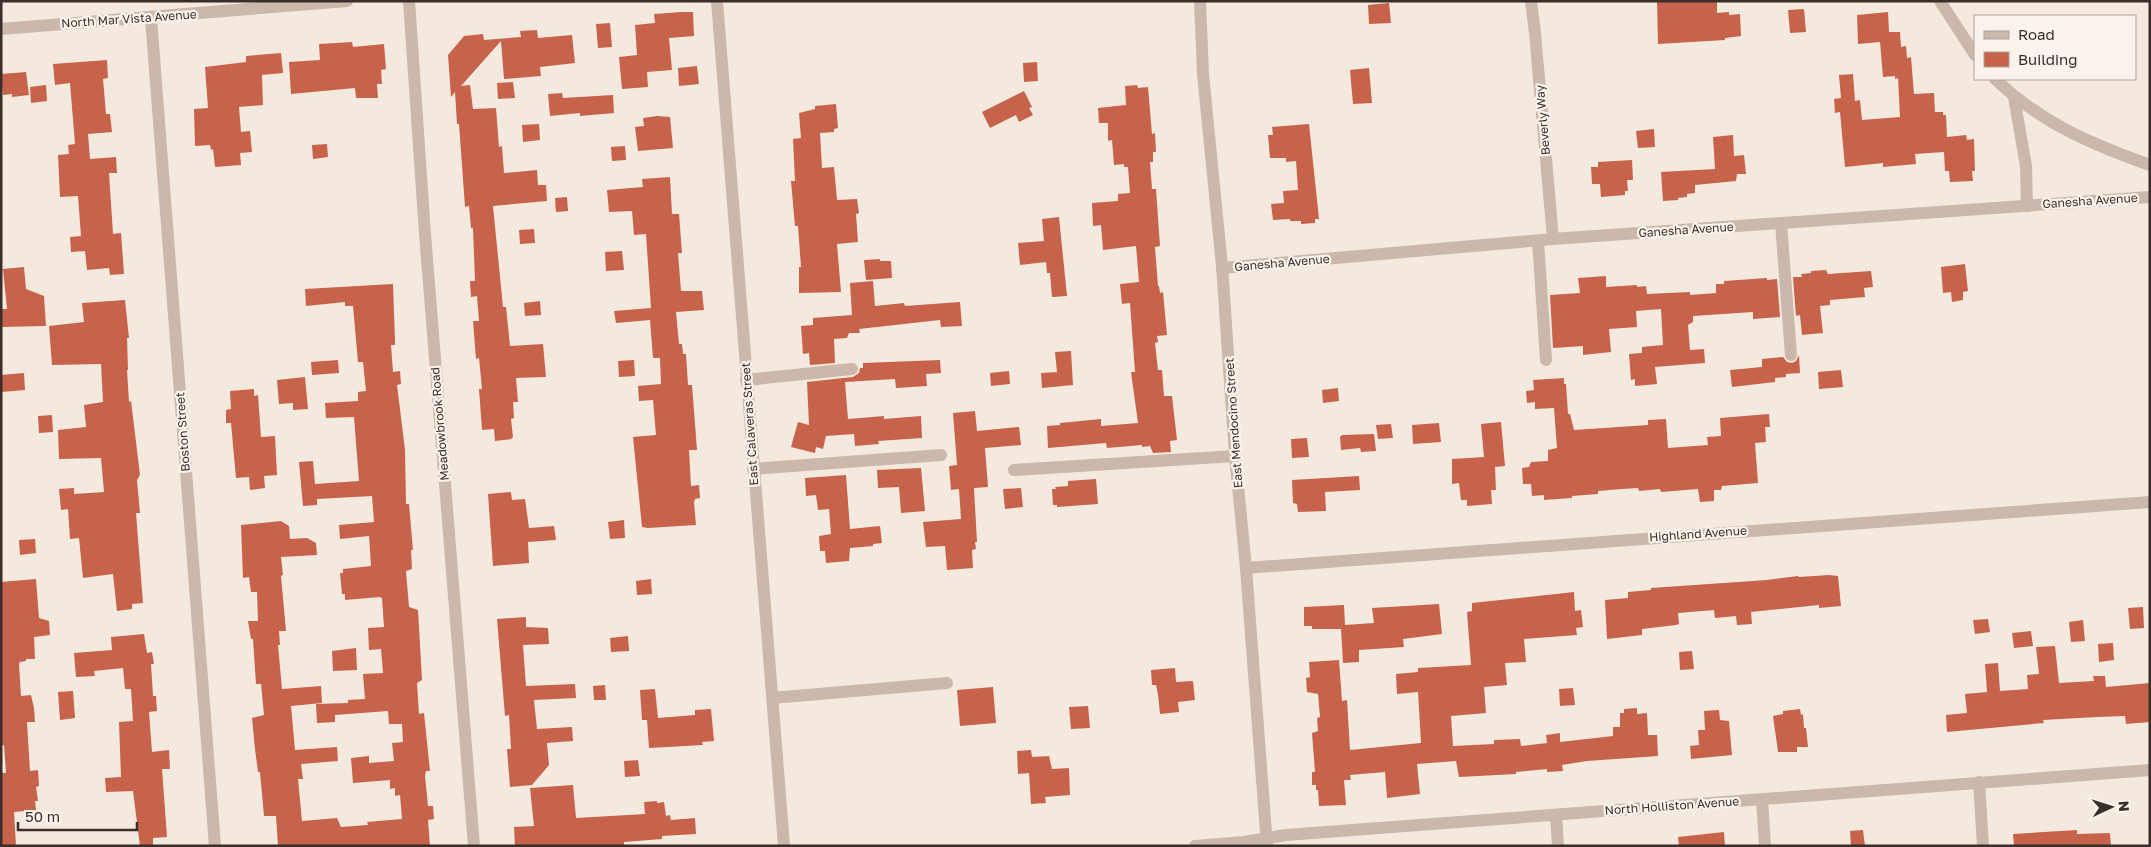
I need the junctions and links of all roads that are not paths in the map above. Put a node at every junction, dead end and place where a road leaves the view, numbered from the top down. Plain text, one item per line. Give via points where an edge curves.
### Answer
1 (347, 1) edge
2 (409, 1) edge
3 (717, 1) edge
4 (1200, 1) edge
5 (1531, 1) edge
6 (1940, 1) edge
7 (151, 18) junction
8 (1, 28) edge
9 (1974, 53) edge
10 (1996, 80) edge
11 (2014, 98) junction
12 (2150, 165) edge
13 (2150, 197) edge
14 (2027, 206) junction
15 (1781, 223) junction
16 (1552, 239) junction
17 (1538, 241) junction
18 (1222, 268) junction
19 (1791, 355) dead end
20 (1546, 360) dead end
21 (852, 369) dead end
22 (746, 380) junction
23 (941, 455) dead end
24 (1235, 456) junction
25 (753, 469) junction
26 (1014, 470) dead end
27 (2150, 502) edge
28 (1246, 568) junction
29 (947, 684) dead end
30 (772, 698) junction
31 (2150, 770) edge
32 (1979, 782) junction
33 (1762, 799) junction
34 (1556, 815) junction
35 (1266, 842) edge
36 (215, 846) edge
37 (474, 846) edge
38 (784, 846) edge
39 (1195, 846) edge
40 (1558, 846) edge
41 (1765, 846) edge
42 (1983, 846) edge

1 - 7 street, North Mar Vista Avenue
2 - 37 street, Meadowbrook Road
3 - 22 street, East Calaveras Street
4 - 18 street, East Mendocino Street via 1203,74
5 - 16 street, Beverly Way
6 - 9 street
7 - 8 street, North Mar Vista Avenue
7 - 36 street, Boston Street
10 - 11 street
11 - 12 street via 2077,136
11 - 14 street via 2026,166
13 - 14 street, Ganesha Avenue
14 - 15 street, Ganesha Avenue
15 - 16 street, Ganesha Avenue
15 - 19 street
16 - 17 street, Ganesha Avenue
17 - 18 street, Ganesha Avenue
17 - 20 street
18 - 24 street, East Mendocino Street
21 - 22 street
22 - 25 street, East Calaveras Street
23 - 25 street
24 - 26 street
24 - 28 street, East Mendocino Street
25 - 30 street, East Calaveras Street
27 - 28 street, Highland Avenue
28 - 35 street, East Mendocino Street
29 - 30 street
30 - 38 street, East Calaveras Street
31 - 32 street, North Holliston Avenue
32 - 33 street, North Holliston Avenue
32 - 42 street
33 - 34 street, North Holliston Avenue
33 - 41 street
34 - 35 street, North Holliston Avenue via 1286,835
34 - 40 street
35 - 39 street, North Holliston Avenue

